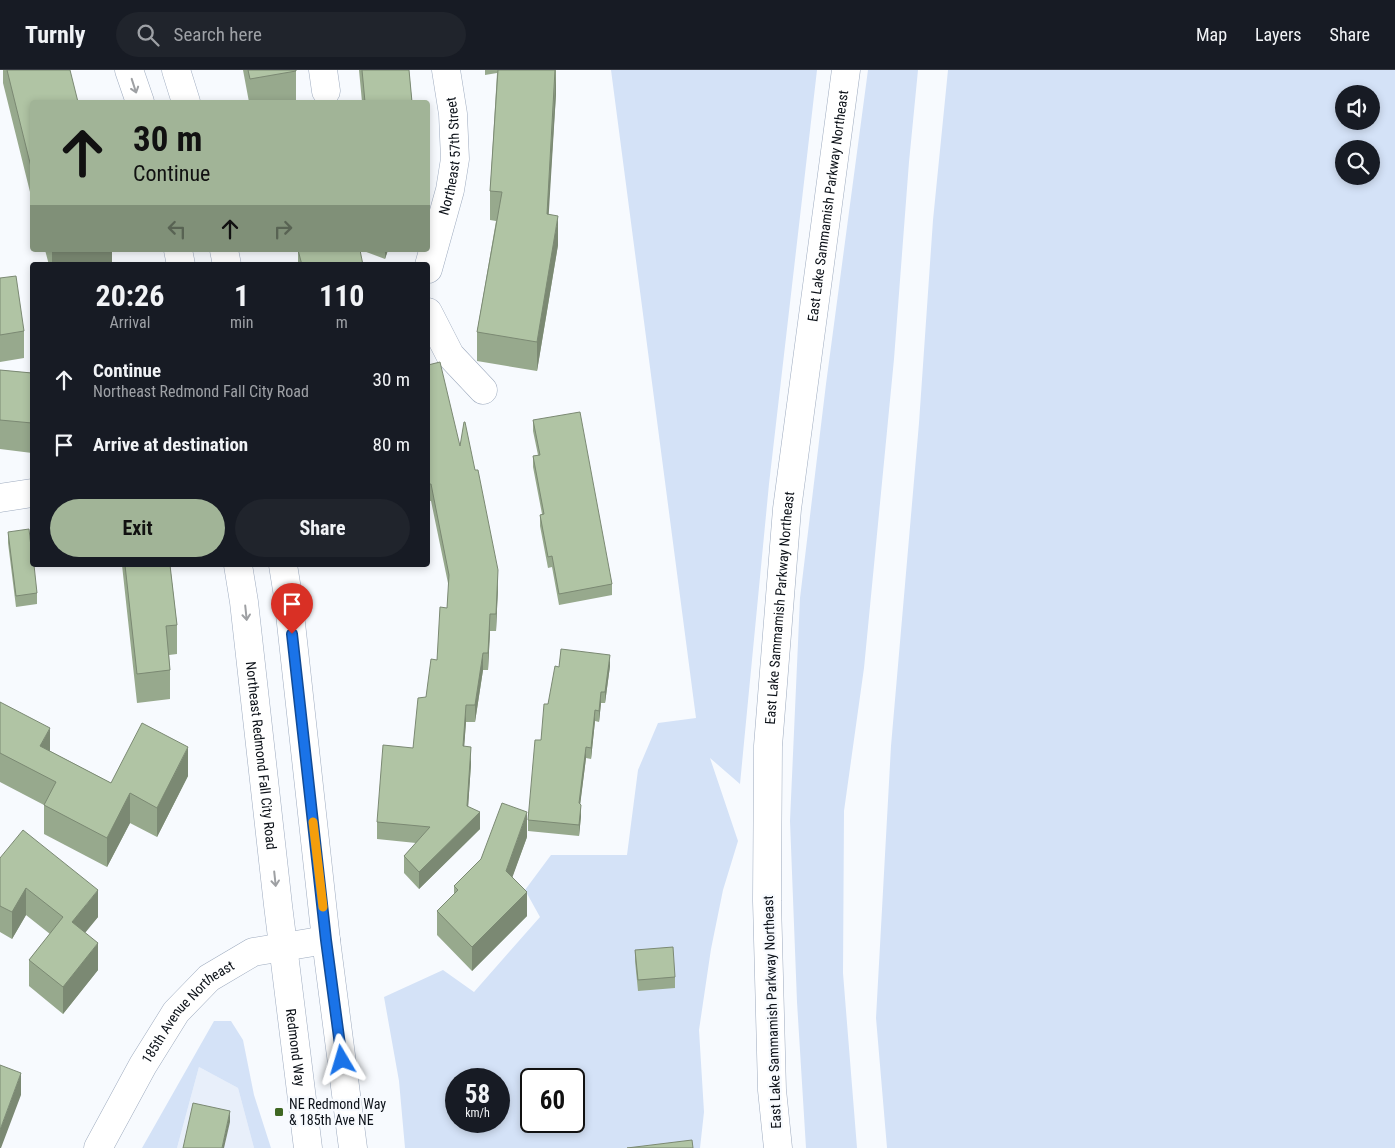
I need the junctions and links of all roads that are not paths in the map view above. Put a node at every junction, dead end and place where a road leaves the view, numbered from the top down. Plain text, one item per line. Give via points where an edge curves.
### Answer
1 (129, 70) edge
2 (176, 70) edge
3 (446, 70) edge
4 (846, 70) edge
5 (139, 100) edge
6 (185, 100) edge
7 (430, 262) edge
8 (430, 316) edge
9 (483, 390) dead end
10 (30, 492) edge
11 (0, 498) edge
12 (238, 567) edge
13 (283, 567) edge
14 (326, 940) junction
15 (282, 947) junction
16 (98, 1148) edge
17 (308, 1148) edge
18 (353, 1148) edge
19 (778, 1148) edge

1 -> 5 main road
2 - 6 main road
3 - 7 main road, Northeast 57th Street via 453,114 455,159
4 - 19 main road, East Lake Sammamish Parkway Northeast via 787,510 768,746 767,900 772,1090
8 - 9 main road via 450,355
10 - 11 main road
12 -> 15 main road, Northeast Redmond Fall City Road
13 - 14 main road
14 - 15 main road, 185th Avenue Northeast
14 - 18 main road
15 - 16 main road, 185th Avenue Northeast via 253,952 209,978 176,1012
15 - 17 main road, Redmond Way

